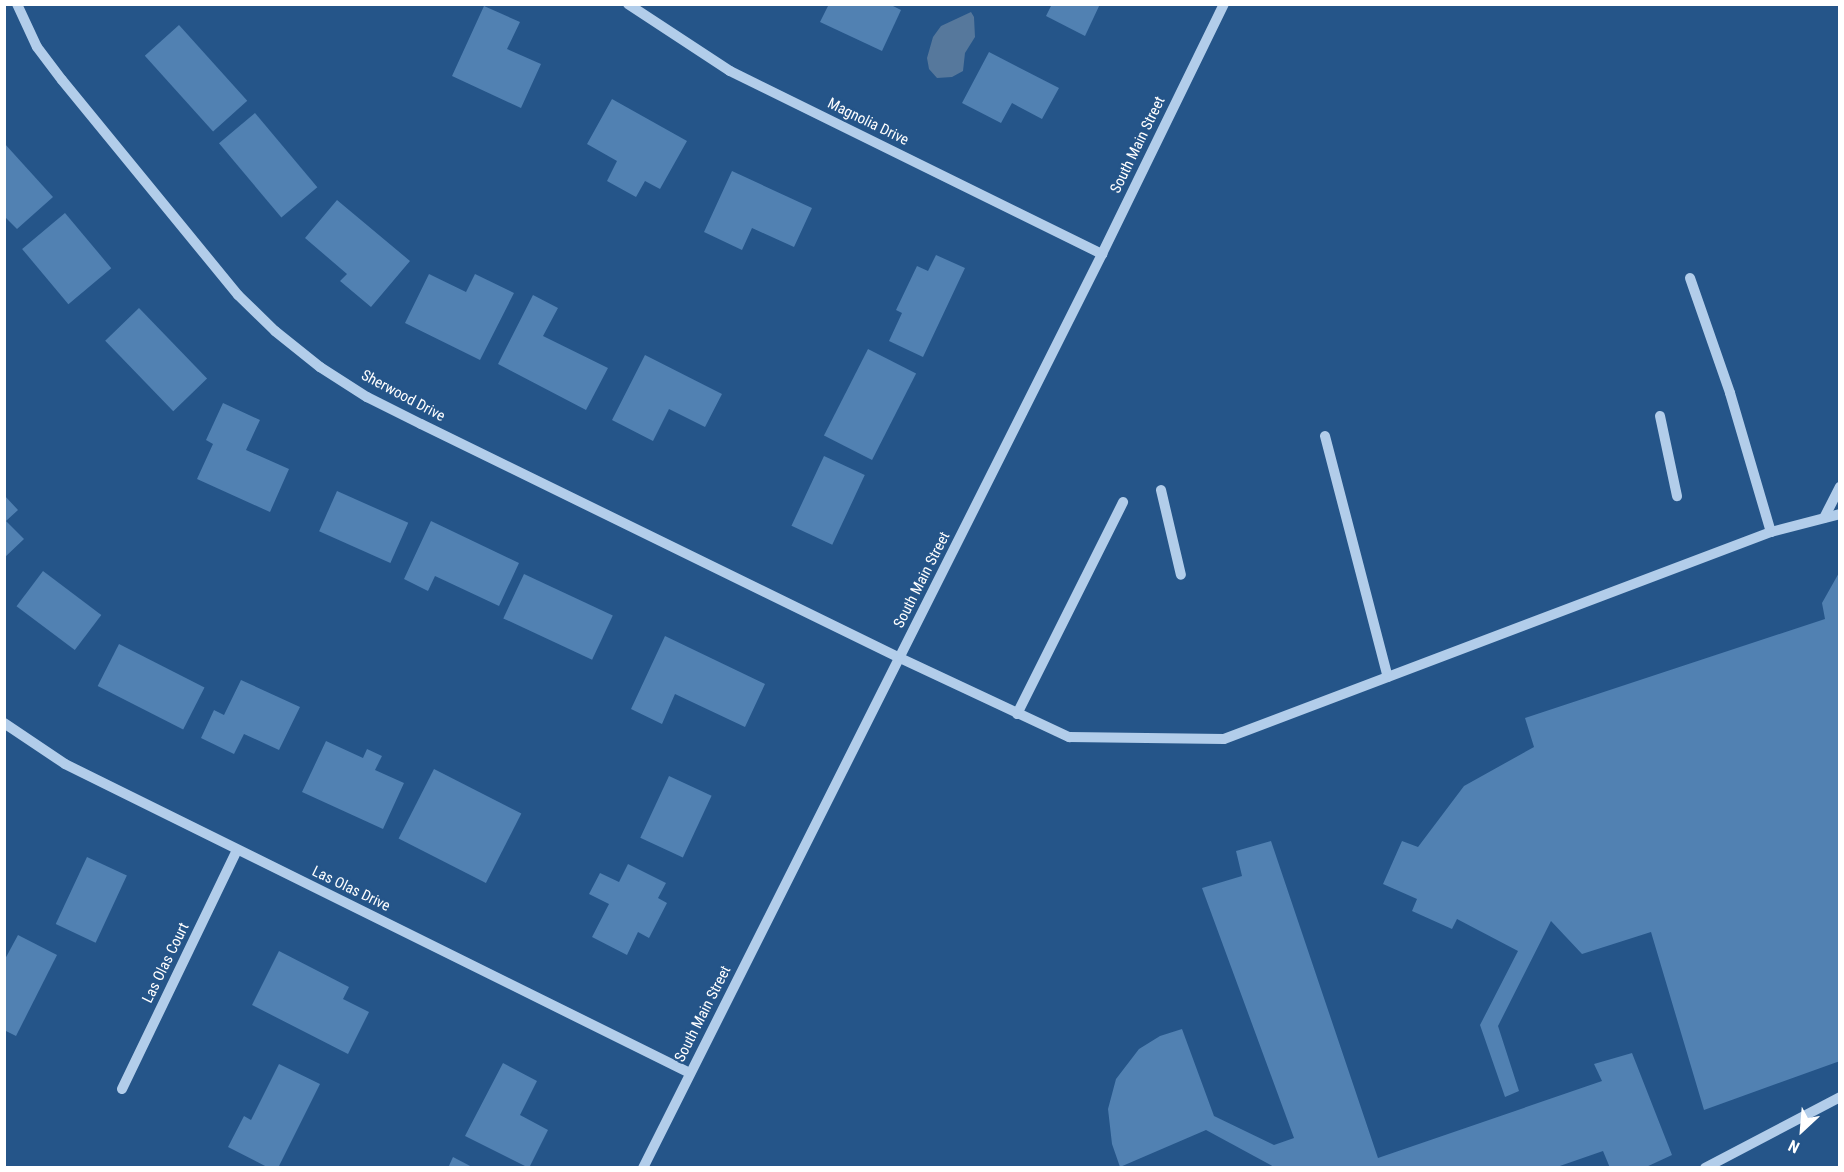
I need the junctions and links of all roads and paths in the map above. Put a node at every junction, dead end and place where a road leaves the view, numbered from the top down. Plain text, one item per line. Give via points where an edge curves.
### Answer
1 (17, 4) edge
2 (628, 4) edge
3 (1224, 4) edge
4 (1102, 254) junction
5 (1690, 278) dead end
6 (1660, 416) dead end
7 (1325, 436) dead end
8 (1839, 487) edge
9 (1161, 490) dead end
10 (1677, 496) dead end
11 (1123, 502) dead end
12 (1839, 514) edge
13 (1824, 518) junction
14 (1771, 532) junction
15 (1181, 575) dead end
16 (900, 658) junction
17 (1388, 676) junction
18 (1017, 714) junction
19 (4, 723) edge
20 (237, 850) junction
21 (690, 1072) junction
22 (122, 1089) dead end
23 (1839, 1097) edge
24 (643, 1167) edge
25 (1705, 1167) edge

1 - 16 street, Sherwood Drive via 37,47 62,80 238,295 320,367 367,397
2 - 4 street, Magnolia Drive via 730,71
3 - 4 street, South Main Street
4 - 16 street, South Main Street
5 - 14 street via 1730,393
6 - 10 street
7 - 17 street
8 - 13 street
9 - 15 street
11 - 18 street
12 - 13 street, Sherwood Drive
13 - 14 street, Sherwood Drive
14 - 17 street, Sherwood Drive
16 - 18 street, Sherwood Drive
16 - 21 street, South Main Street
17 - 18 street, Sherwood Drive via 1224,739 1069,736
19 - 20 street, Las Olas Drive via 65,764
20 - 21 street, Las Olas Drive
20 - 22 street, Las Olas Court
21 - 24 street, South Main Street
23 - 25 street

